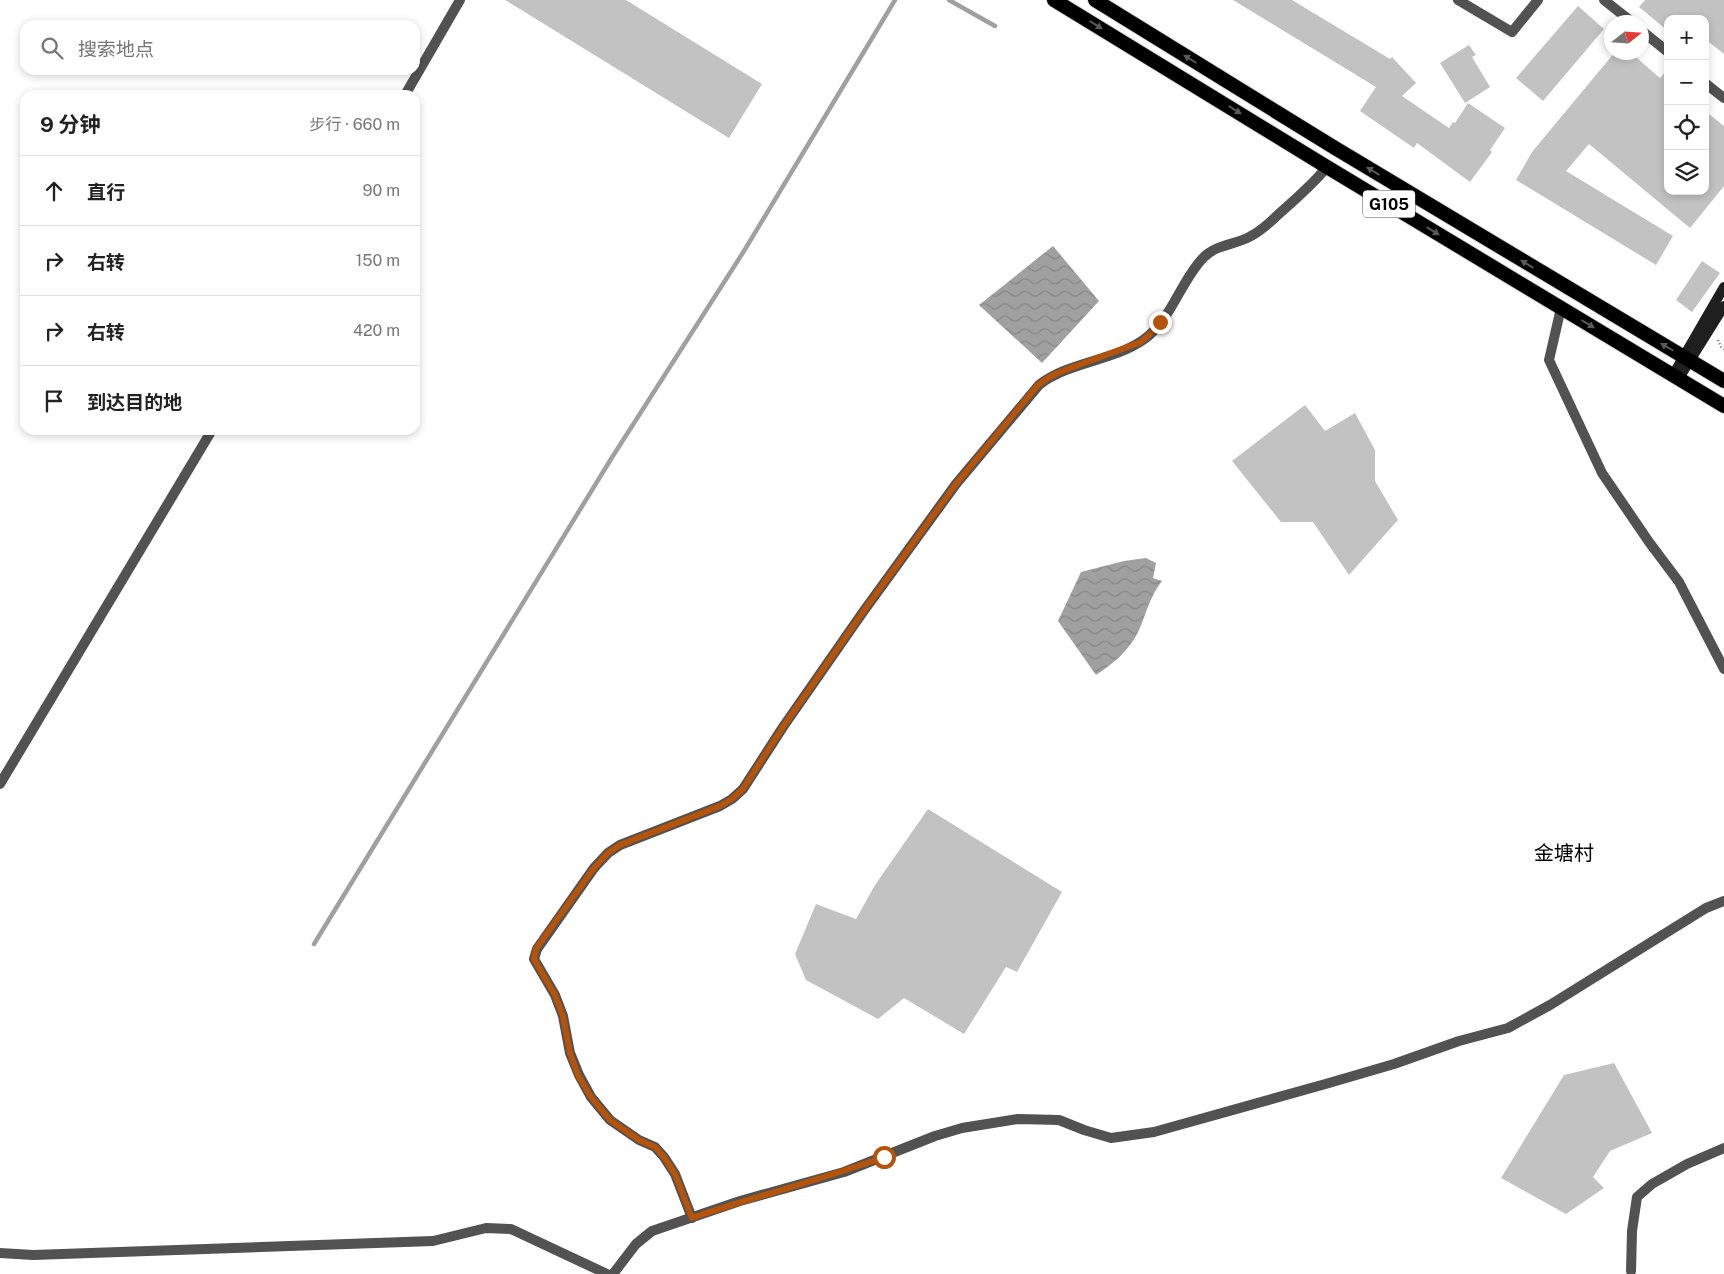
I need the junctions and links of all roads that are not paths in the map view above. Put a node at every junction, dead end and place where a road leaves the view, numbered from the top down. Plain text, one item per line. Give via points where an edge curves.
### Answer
1 (460, 0) edge
2 (1054, 0) edge
3 (1095, 0) edge
4 (1458, 0) edge
5 (1538, 0) edge
6 (1604, 0) edge
7 (1623, 15) edge
8 (1649, 36) edge
9 (1664, 49) edge
10 (420, 68) edge
11 (416, 75) edge
12 (1709, 86) edge
13 (407, 90) edge
14 (1724, 98) edge
15 (1327, 167) junction
16 (1724, 287) edge
17 (1724, 306) edge
18 (1561, 308) junction
19 (1687, 359) junction
20 (1676, 377) junction
21 (1724, 381) edge
22 (1724, 406) edge
23 (209, 435) edge
24 (1724, 669) edge
25 (0, 784) edge
26 (1724, 901) edge
27 (1724, 1148) edge
28 (692, 1218) junction
29 (0, 1253) edge
30 (1631, 1271) dead end
31 (607, 1274) edge
32 (613, 1274) edge

1 - 10 street
2 -> 15 highway, G105
19 -> 3 highway, G105
4 - 5 street via 1512,32
6 - 7 street
8 - 9 street
11 - 13 street
12 - 14 street
15 -> 18 highway, G105
15 - 28 street via 1263,229 1249,238 1215,249 1204,257 1160,322 1141,342 1048,378 1038,385 950,492 863,612 743,789 720,806 620,845 608,853 536,949 534,959 563,1016 578,1075 610,1120 655,1147 664,1157 675,1174
16 - 19 main road
17 - 19 main road
18 -> 20 highway, G105
18 - 24 street via 1549,360 1602,473 1680,582
19 - 20 main road
19 - 21 highway, G105
20 - 22 highway, G105
23 - 25 street
26 - 28 street via 1706,908 1508,1028 1394,1064 1154,1132 1111,1138 1059,1120 1026,1119 962,1128 844,1172
27 - 30 street via 1687,1164 1652,1184 1637,1197
28 - 32 street via 644,1236
29 - 31 street via 33,1255 433,1242 486,1228 511,1229

